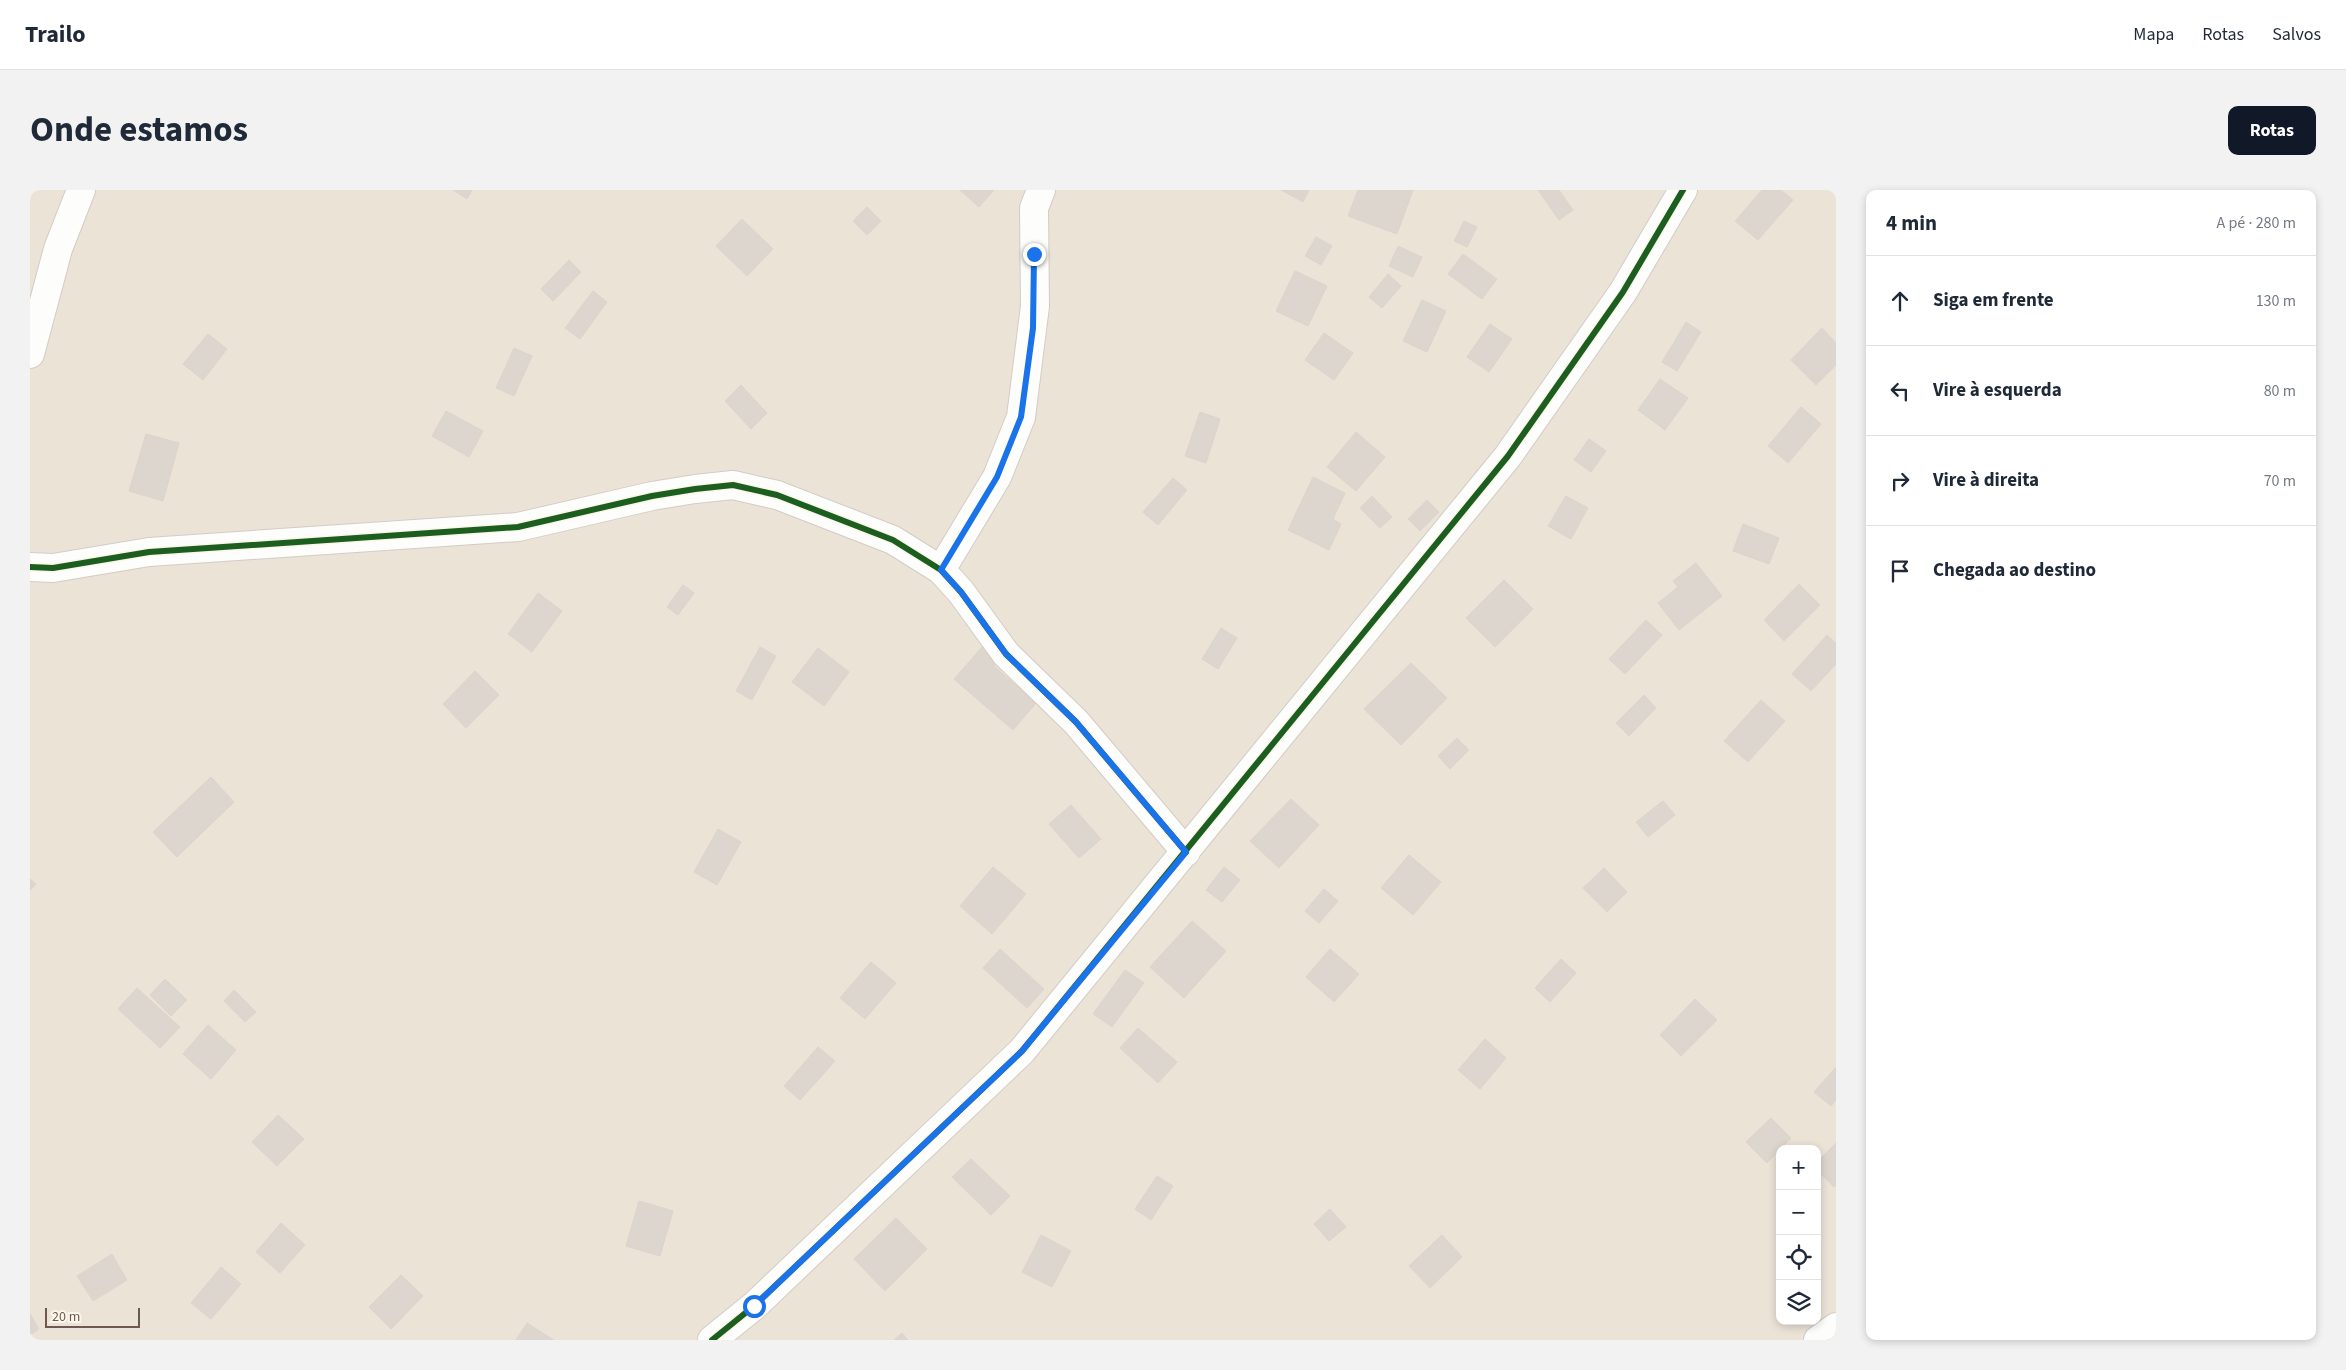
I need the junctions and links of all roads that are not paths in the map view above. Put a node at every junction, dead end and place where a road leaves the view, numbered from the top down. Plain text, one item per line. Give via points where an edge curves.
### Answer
1 (81, 190) edge
2 (1041, 190) edge
3 (1683, 190) edge
4 (30, 354) edge
5 (30, 567) edge
6 (941, 570) junction
7 (1186, 852) junction
8 (1836, 1327) edge
9 (712, 1340) edge
10 (1818, 1340) edge

1 - 4 street via 58,249
2 - 6 street via 1034,208 1035,306 1021,417 997,477
3 - 7 street via 1623,292 1508,456
5 - 6 street via 53,568 149,552 518,527 652,496 733,485 777,494 893,540
6 - 7 street via 1006,654 1076,722
7 - 9 street via 1022,1051 754,1306
8 - 10 street

